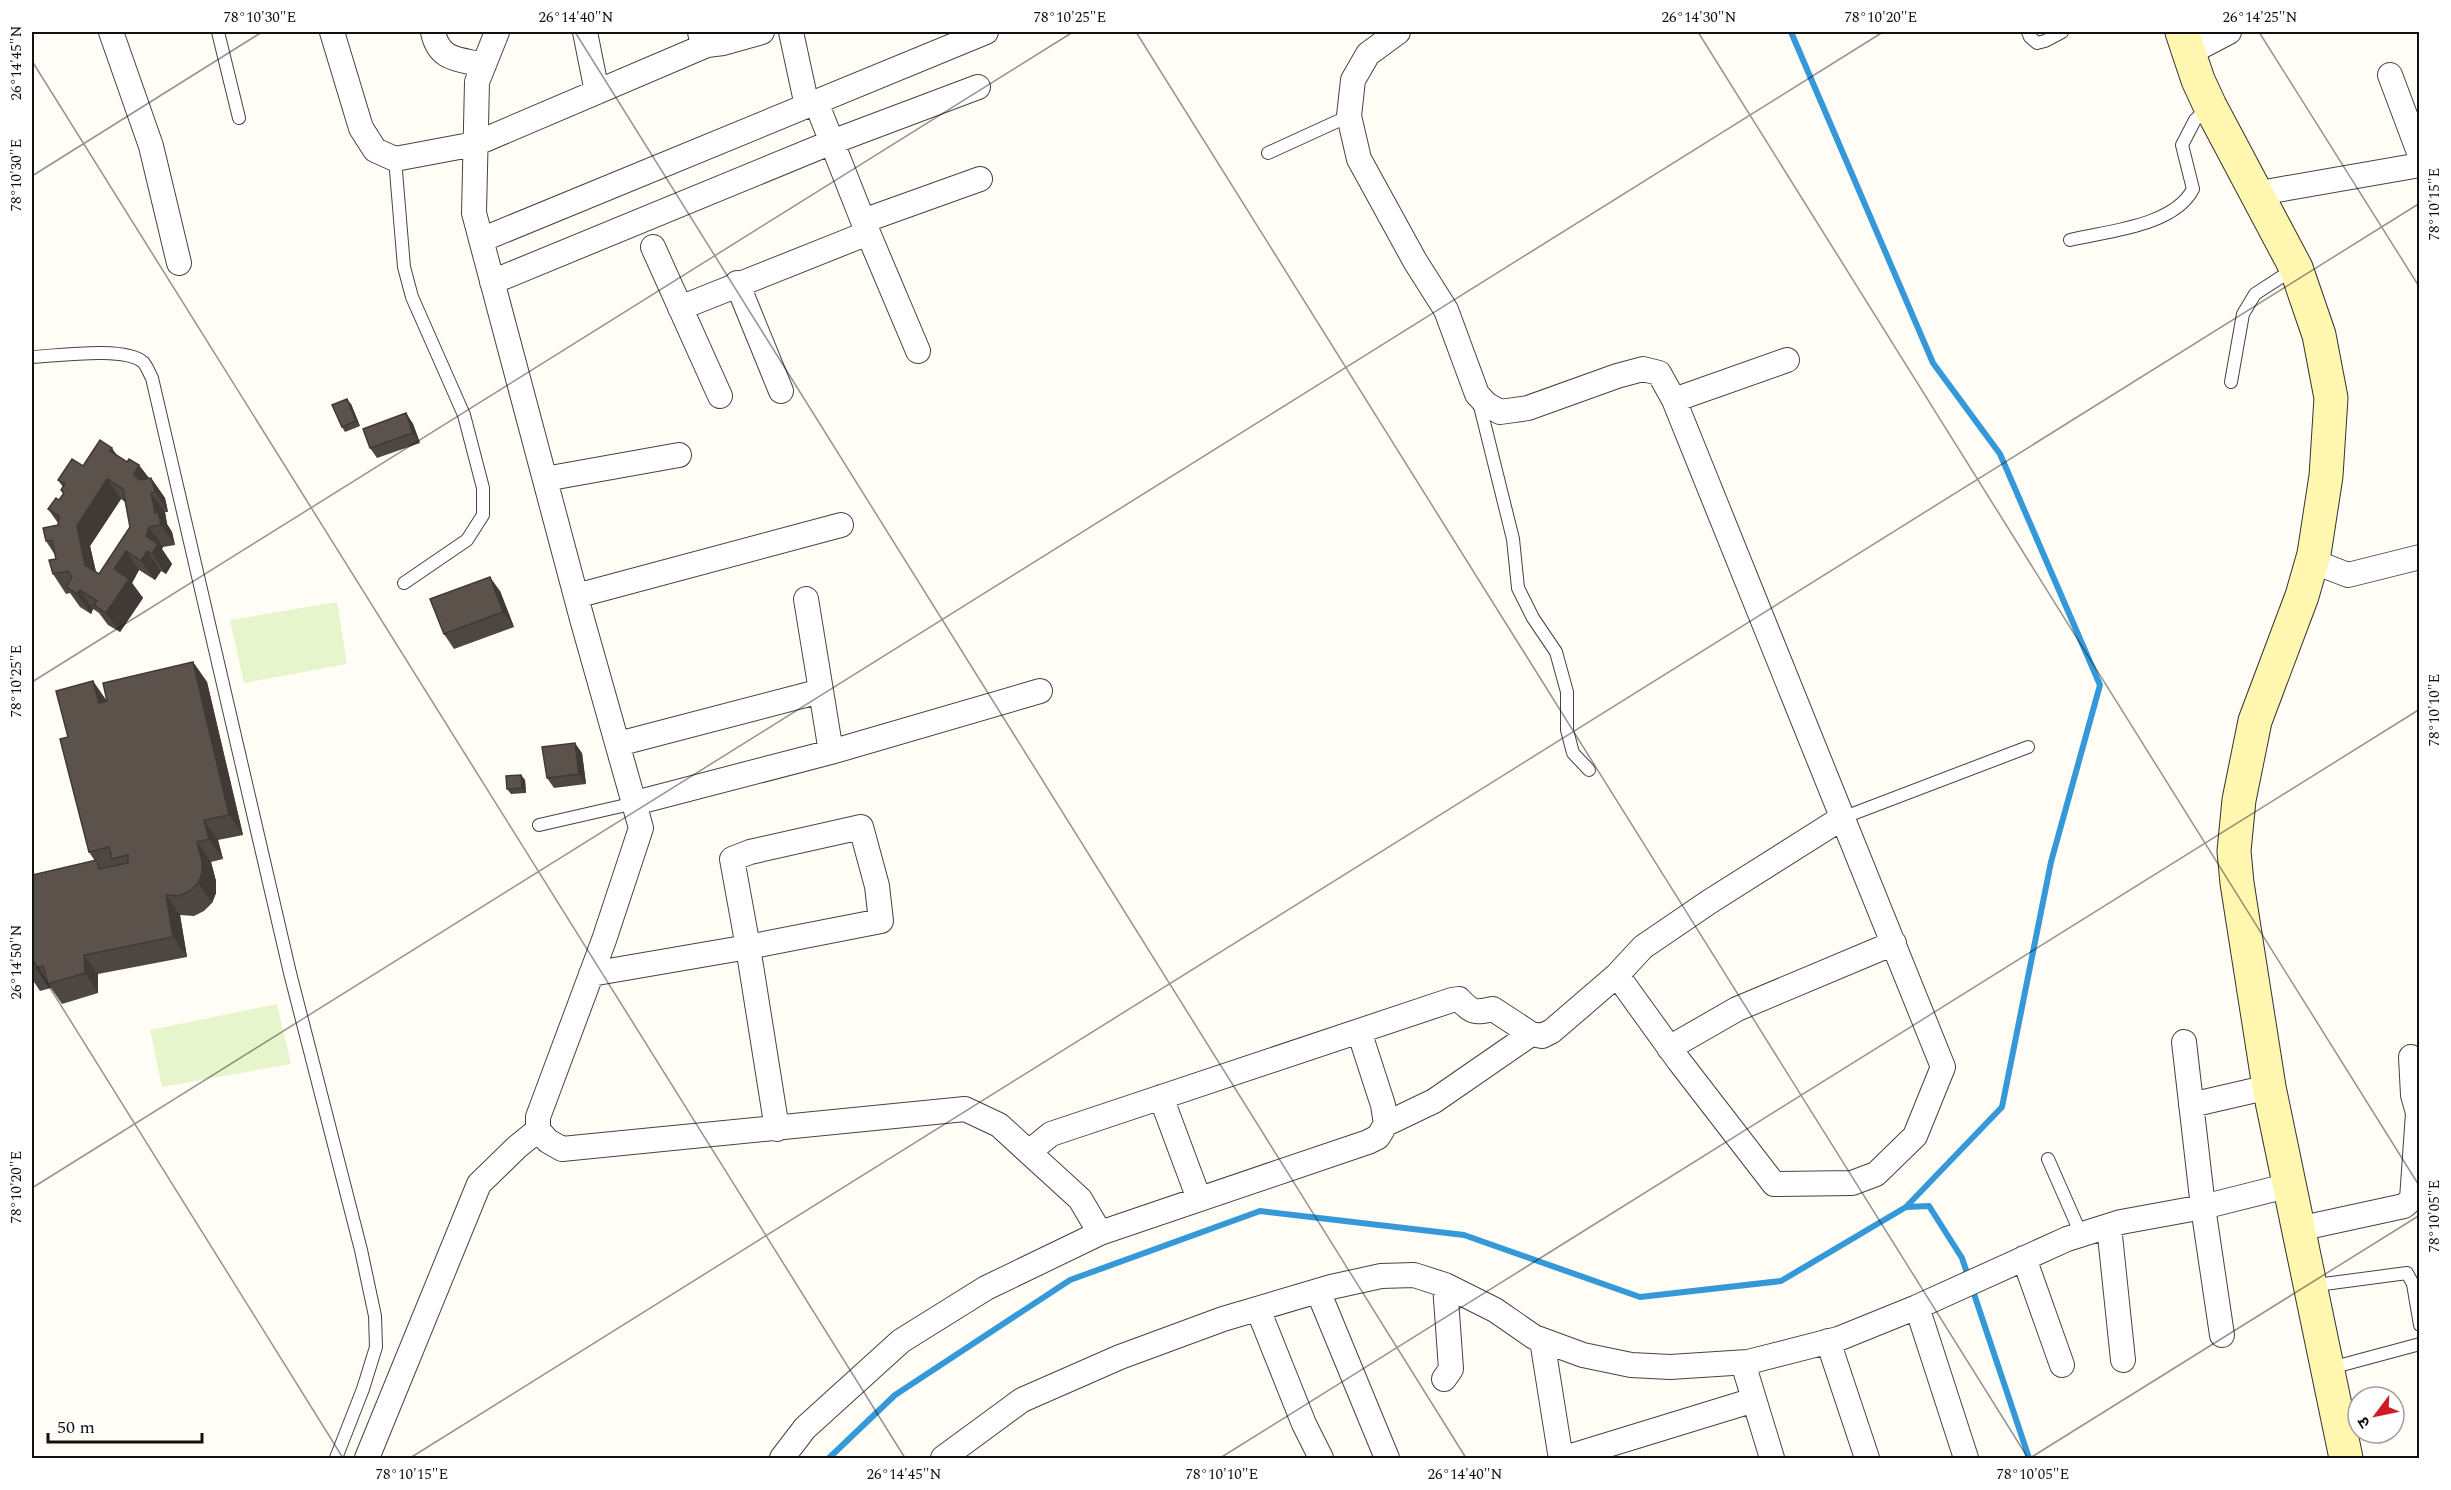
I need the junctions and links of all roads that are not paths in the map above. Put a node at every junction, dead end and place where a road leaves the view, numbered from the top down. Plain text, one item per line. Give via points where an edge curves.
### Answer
1 (111, 32) edge
2 (218, 32) edge
3 (332, 32) edge
4 (433, 32) edge
5 (497, 32) edge
6 (585, 32) edge
7 (762, 32) edge
8 (791, 32) edge
9 (986, 32) edge
10 (1398, 32) edge
11 (2028, 32) edge
12 (2062, 32) edge
13 (2229, 32) edge
14 (704, 38) edge
15 (2192, 41) edge
16 (484, 65) junction
17 (2390, 75) dead end
18 (978, 87) dead end
19 (597, 92) junction
20 (812, 104) junction
21 (2210, 106) junction
22 (1349, 116) junction
23 (239, 118) dead end
24 (832, 142) junction
25 (476, 144) junction
26 (1268, 153) dead end
27 (2420, 155) edge
28 (395, 159) junction
29 (2420, 165) edge
30 (980, 179) dead end
31 (2271, 191) junction
32 (865, 227) junction
33 (480, 240) junction
34 (2070, 240) dead end
35 (653, 247) dead end
36 (180, 262) dead end
37 (2296, 268) junction
38 (492, 282) junction
39 (737, 283) junction
40 (680, 308) junction
41 (918, 351) dead end
42 (32, 357) edge
43 (1787, 360) dead end
44 (2231, 382) dead end
45 (781, 391) dead end
46 (1477, 394) junction
47 (720, 396) dead end
48 (1674, 400) junction
49 (679, 455) dead end
50 (544, 479) junction
51 (841, 525) dead end
52 (2420, 558) edge
53 (2318, 564) junction
54 (404, 583) dead end
55 (576, 596) junction
56 (806, 599) dead end
57 (1040, 691) dead end
58 (821, 692) junction
59 (618, 744) junction
60 (2028, 747) dead end
61 (831, 752) junction
62 (1589, 770) dead end
63 (635, 804) junction
64 (1842, 819) junction
65 (539, 825) dead end
66 (1894, 943) junction
67 (748, 947) junction
68 (591, 974) junction
69 (1617, 975) junction
70 (1359, 1031) junction
71 (1531, 1034) junction
72 (2184, 1042) dead end
73 (1669, 1048) junction
74 (2411, 1057) dead end
75 (2269, 1087) junction
76 (2416, 1096) edge
77 (1161, 1097) junction
78 (2191, 1106) junction
79 (1386, 1124) junction
80 (777, 1129) junction
81 (538, 1130) junction
82 (1029, 1152) junction
83 (2048, 1159) dead end
84 (2290, 1185) junction
85 (1199, 1199) junction
86 (2203, 1207) junction
87 (2109, 1226) junction
88 (2304, 1228) junction
89 (1100, 1233) junction
90 (2081, 1234) junction
91 (2024, 1258) junction
92 (2324, 1284) junction
93 (1445, 1285) junction
94 (1318, 1291) junction
95 (1917, 1307) junction
96 (1258, 1309) junction
97 (2420, 1325) edge
98 (2222, 1335) dead end
99 (1542, 1340) junction
100 (1828, 1341) junction
101 (2420, 1344) edge
102 (2123, 1360) dead end
103 (1743, 1363) junction
104 (2062, 1365) dead end
105 (2338, 1366) junction
106 (1444, 1379) dead end
107 (1754, 1400) junction
108 (336, 1458) edge
109 (367, 1458) edge
110 (782, 1458) edge
111 (943, 1458) edge
112 (1321, 1458) edge
113 (1387, 1458) edge
114 (1772, 1458) edge
115 (1867, 1458) edge
116 (1966, 1458) edge
117 (2346, 1458) edge
118 (2358, 1458) edge

1 - 36 street via 151,146
2 - 23 lane
3 - 28 street via 361,128 375,150
4 - 16 street via 436,45 447,57
5 - 16 street
6 - 19 street
7 - 14 street via 723,43
8 - 20 street
9 - 20 street
10 - 22 street via 1368,54 1353,80
11 - 12 lane via 2037,43
13 - 15 street
14 - 19 street
15 - 21 street
15 - 31 street
16 - 25 street via 477,82
17 - 27 street
18 - 24 street
19 - 25 street
20 - 24 street
20 - 33 street
21 - 34 lane via 2195,120 2182,145 2193,189 2188,197 2162,218
21 - 37 street
22 - 26 lane
22 - 46 street via 1359,159 1446,310
24 - 32 street
24 - 38 street
25 - 28 street
25 - 33 street via 474,213
28 - 54 lane via 404,267 412,297 464,415 483,488 483,515 466,540
29 - 31 street
30 - 32 street
31 - 53 street via 2307,262 2331,332 2344,397 2338,478
32 - 39 street
32 - 41 street
33 - 38 street
35 - 40 street
37 - 44 lane via 2255,294 2243,314
37 - 53 street via 2319,335 2331,398
38 - 50 street
39 - 40 street
39 - 45 street
40 - 47 street
42 - 108 lane via 132,355 145,363 152,378 290,973 375,1316 376,1347
43 - 48 street
46 - 48 street via 1500,412 1528,408 1643,369 1659,373
46 - 62 lane via 1513,539 1518,588 1557,652 1567,692 1567,730 1573,753
48 - 64 street
49 - 50 street
50 - 55 street
51 - 55 street
52 - 53 street via 2348,575
53 - 75 street via 2254,722 2234,851
53 - 88 street via 2314,600 2266,725 2246,851
55 - 59 street
56 - 58 street
57 - 61 street
58 - 59 street
58 - 61 street
59 - 63 street
60 - 64 lane
61 - 63 street
63 - 65 lane
63 - 68 street via 642,828
64 - 66 street
64 - 69 street via 1643,947
66 - 73 street via 1737,1009
66 - 73 street via 1943,1067 1915,1136 1875,1174 1852,1183 1774,1184
67 - 67 street via 732,859 861,827 877,886 881,921
67 - 68 street
67 - 80 street
68 - 81 street via 538,1117
69 - 71 street via 1552,1031 1542,1036
69 - 73 street
70 - 71 street via 1459,999 1477,1012 1493,1008
70 - 77 street
70 - 79 street
71 - 79 street via 1434,1101
72 - 78 street
74 - 76 street
75 - 78 street
75 - 84 street
76 - 88 street via 2412,1199 2404,1206
77 - 82 street via 1051,1134
77 - 85 street
78 - 86 street
79 - 85 street via 1378,1137 1368,1143
80 - 81 street via 562,1149
80 - 82 street via 965,1109 999,1125
81 - 109 street via 479,1184
82 - 89 street via 1080,1199
83 - 90 lane
84 - 86 street
84 - 88 street
85 - 89 street
86 - 87 street
86 - 98 street
87 - 90 street
87 - 102 street
88 - 92 street
88 - 117 street
89 - 110 street via 986,1288 901,1341 805,1428
90 - 91 street
91 - 95 street
91 - 104 street
92 - 97 lane via 2407,1273 2413,1284
92 - 105 street
93 - 94 street via 1414,1275 1381,1276
93 - 99 street
93 - 106 street via 1451,1369
94 - 96 street
94 - 113 street
95 - 100 street
95 - 116 street
96 - 111 street via 1120,1357 1022,1400
96 - 112 street
99 - 103 street via 1583,1355 1631,1365
99 - 107 street via 1560,1453 1565,1458
100 - 103 street
100 - 115 street
101 - 105 lane
103 - 107 street
105 - 118 street
107 - 114 street

